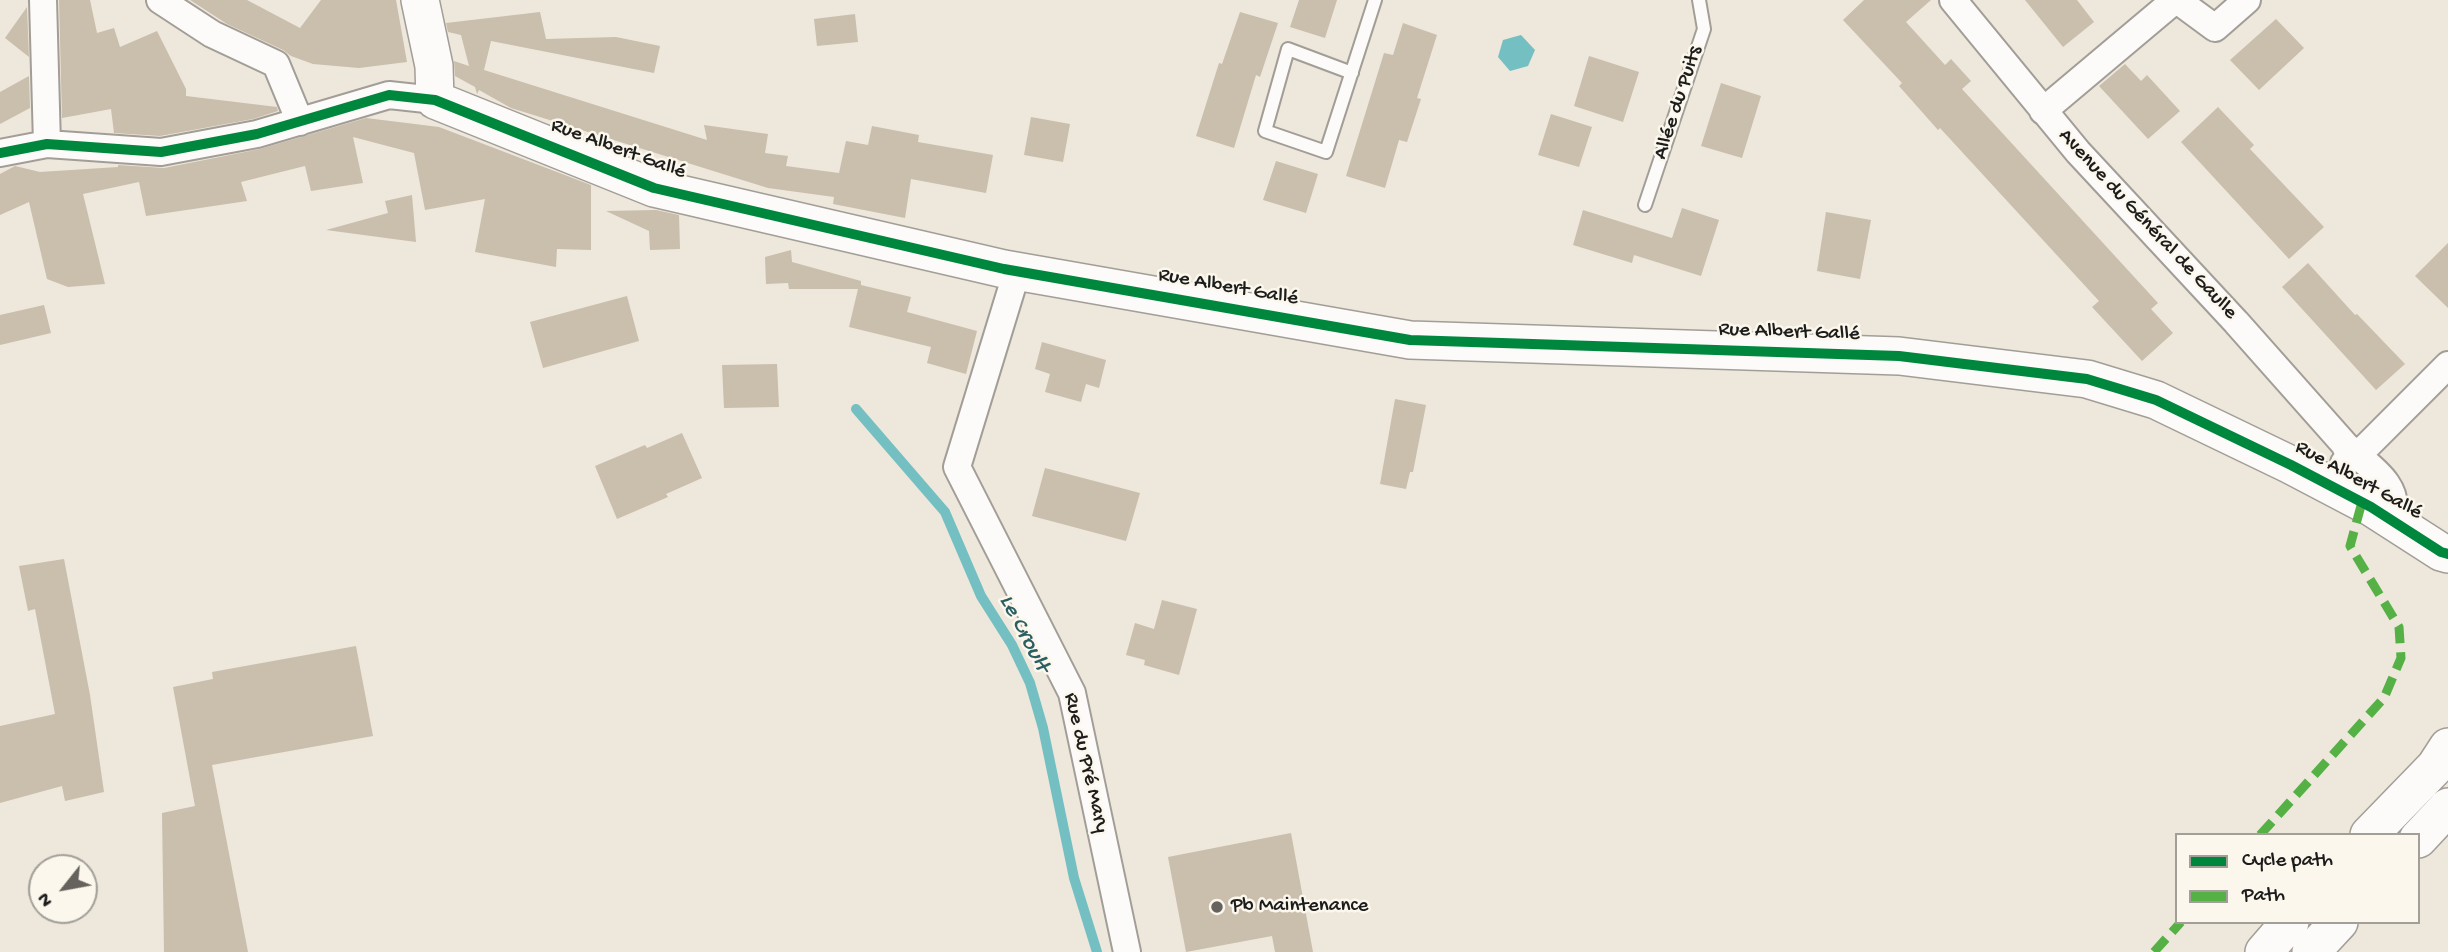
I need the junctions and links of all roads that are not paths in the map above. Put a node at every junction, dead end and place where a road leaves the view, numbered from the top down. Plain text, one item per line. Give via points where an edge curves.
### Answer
1 (43, 0) edge
2 (160, 0) edge
3 (420, 0) edge
4 (1375, 0) edge
5 (1699, 0) edge
6 (1953, 0) edge
7 (2176, 0) edge
8 (2247, 0) edge
9 (1352, 73) junction
10 (435, 100) junction
11 (2043, 111) junction
12 (300, 122) junction
13 (47, 144) junction
14 (0, 153) edge
15 (1645, 205) dead end
16 (1017, 271) junction
17 (2448, 365) edge
18 (2346, 463) junction
19 (2446, 556) edge
20 (2448, 747) edge
21 (2448, 807) edge
22 (2371, 833) edge
23 (2420, 837) edge
24 (2288, 924) edge
25 (2337, 924) edge
26 (1126, 952) edge
27 (2264, 952) edge
28 (2311, 952) edge

1 - 13 street
2 - 12 street via 212,34 276,64
3 - 10 street via 434,66
4 - 9 lane
5 - 15 lane, Allée du Puits via 1704,29
6 - 11 street, Avenue du Général de Gaulle
7 - 8 street via 2215,28
7 - 11 street
9 - 9 lane via 1326,152 1265,131 1288,49
10 - 12 street, Rue Albert Gallé via 389,94
10 - 16 street, Rue Albert Gallé via 654,188
11 - 18 street, Avenue du Général de Gaulle via 2236,322
12 - 13 street, Rue Albert Gallé via 161,152
13 - 14 street, Rue Albert Gallé
16 - 18 street, Rue Albert Gallé via 1410,340 1899,356 2087,379
16 - 26 street, Rue du Pré Mary via 957,467 1072,693
17 - 18 street
18 - 19 street, Rue Albert Gallé via 2389,519
20 - 22 street via 2435,767
21 - 23 street
24 - 27 street
25 - 28 street

